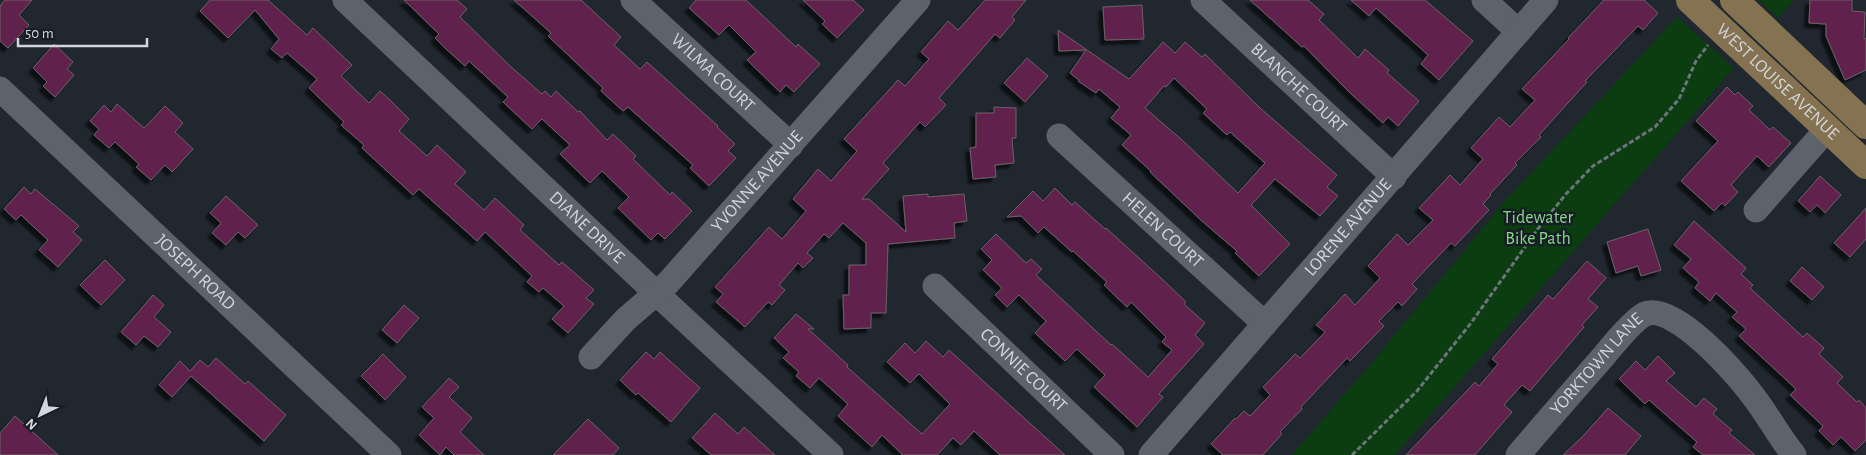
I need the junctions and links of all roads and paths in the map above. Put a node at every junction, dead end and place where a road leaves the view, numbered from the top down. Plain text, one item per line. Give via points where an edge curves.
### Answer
1 (345, 0) edge
2 (634, 0) edge
3 (918, 0) edge
4 (1203, 0) edge
5 (1484, 0) edge
6 (1546, 0) edge
7 (1690, 0) edge
8 (1734, 0) edge
9 (1718, 26) junction
10 (1518, 31) junction
11 (0, 89) edge
12 (1866, 125) edge
13 (1827, 129) junction
14 (1059, 136) dead end
15 (791, 145) junction
16 (1866, 165) edge
17 (1394, 177) junction
18 (1756, 210) dead end
19 (935, 286) dead end
20 (656, 294) junction
21 (1265, 324) junction
22 (591, 357) dead end
23 (1788, 453) edge
24 (389, 455) edge
25 (831, 455) edge
26 (1112, 455) edge
27 (1151, 455) edge
28 (1352, 455) edge
29 (1518, 455) edge

1 - 20 street, DIANE DRIVE
2 - 15 street, WILMA COURT
3 - 15 street, YVONNE AVENUE
4 - 17 street, BLANCHE COURT
5 - 10 street
6 - 10 street, LORENE AVENUE
7 - 9 main road, WEST LOUISE AVENUE
8 - 12 main road, WEST LOUISE AVENUE
9 - 13 main road, WEST LOUISE AVENUE
9 - 28 path via 1696,61 1679,99 1655,127 1593,166 1566,194 1472,324 1417,391
10 - 17 street, LORENE AVENUE
11 - 24 street, JOSEPH ROAD
13 - 16 main road, WEST LOUISE AVENUE
13 - 18 street
14 - 21 street, HELEN COURT
15 - 20 street, YVONNE AVENUE
17 - 21 street, LORENE AVENUE
19 - 26 street, CONNIE COURT
20 - 22 street, YVONNE AVENUE via 626,319
20 - 25 street, DIANE DRIVE
21 - 27 street, LORENE AVENUE
23 - 29 street, YORKTOWN LANE via 1752,395 1705,343 1680,323 1653,312 1644,314 1623,333

